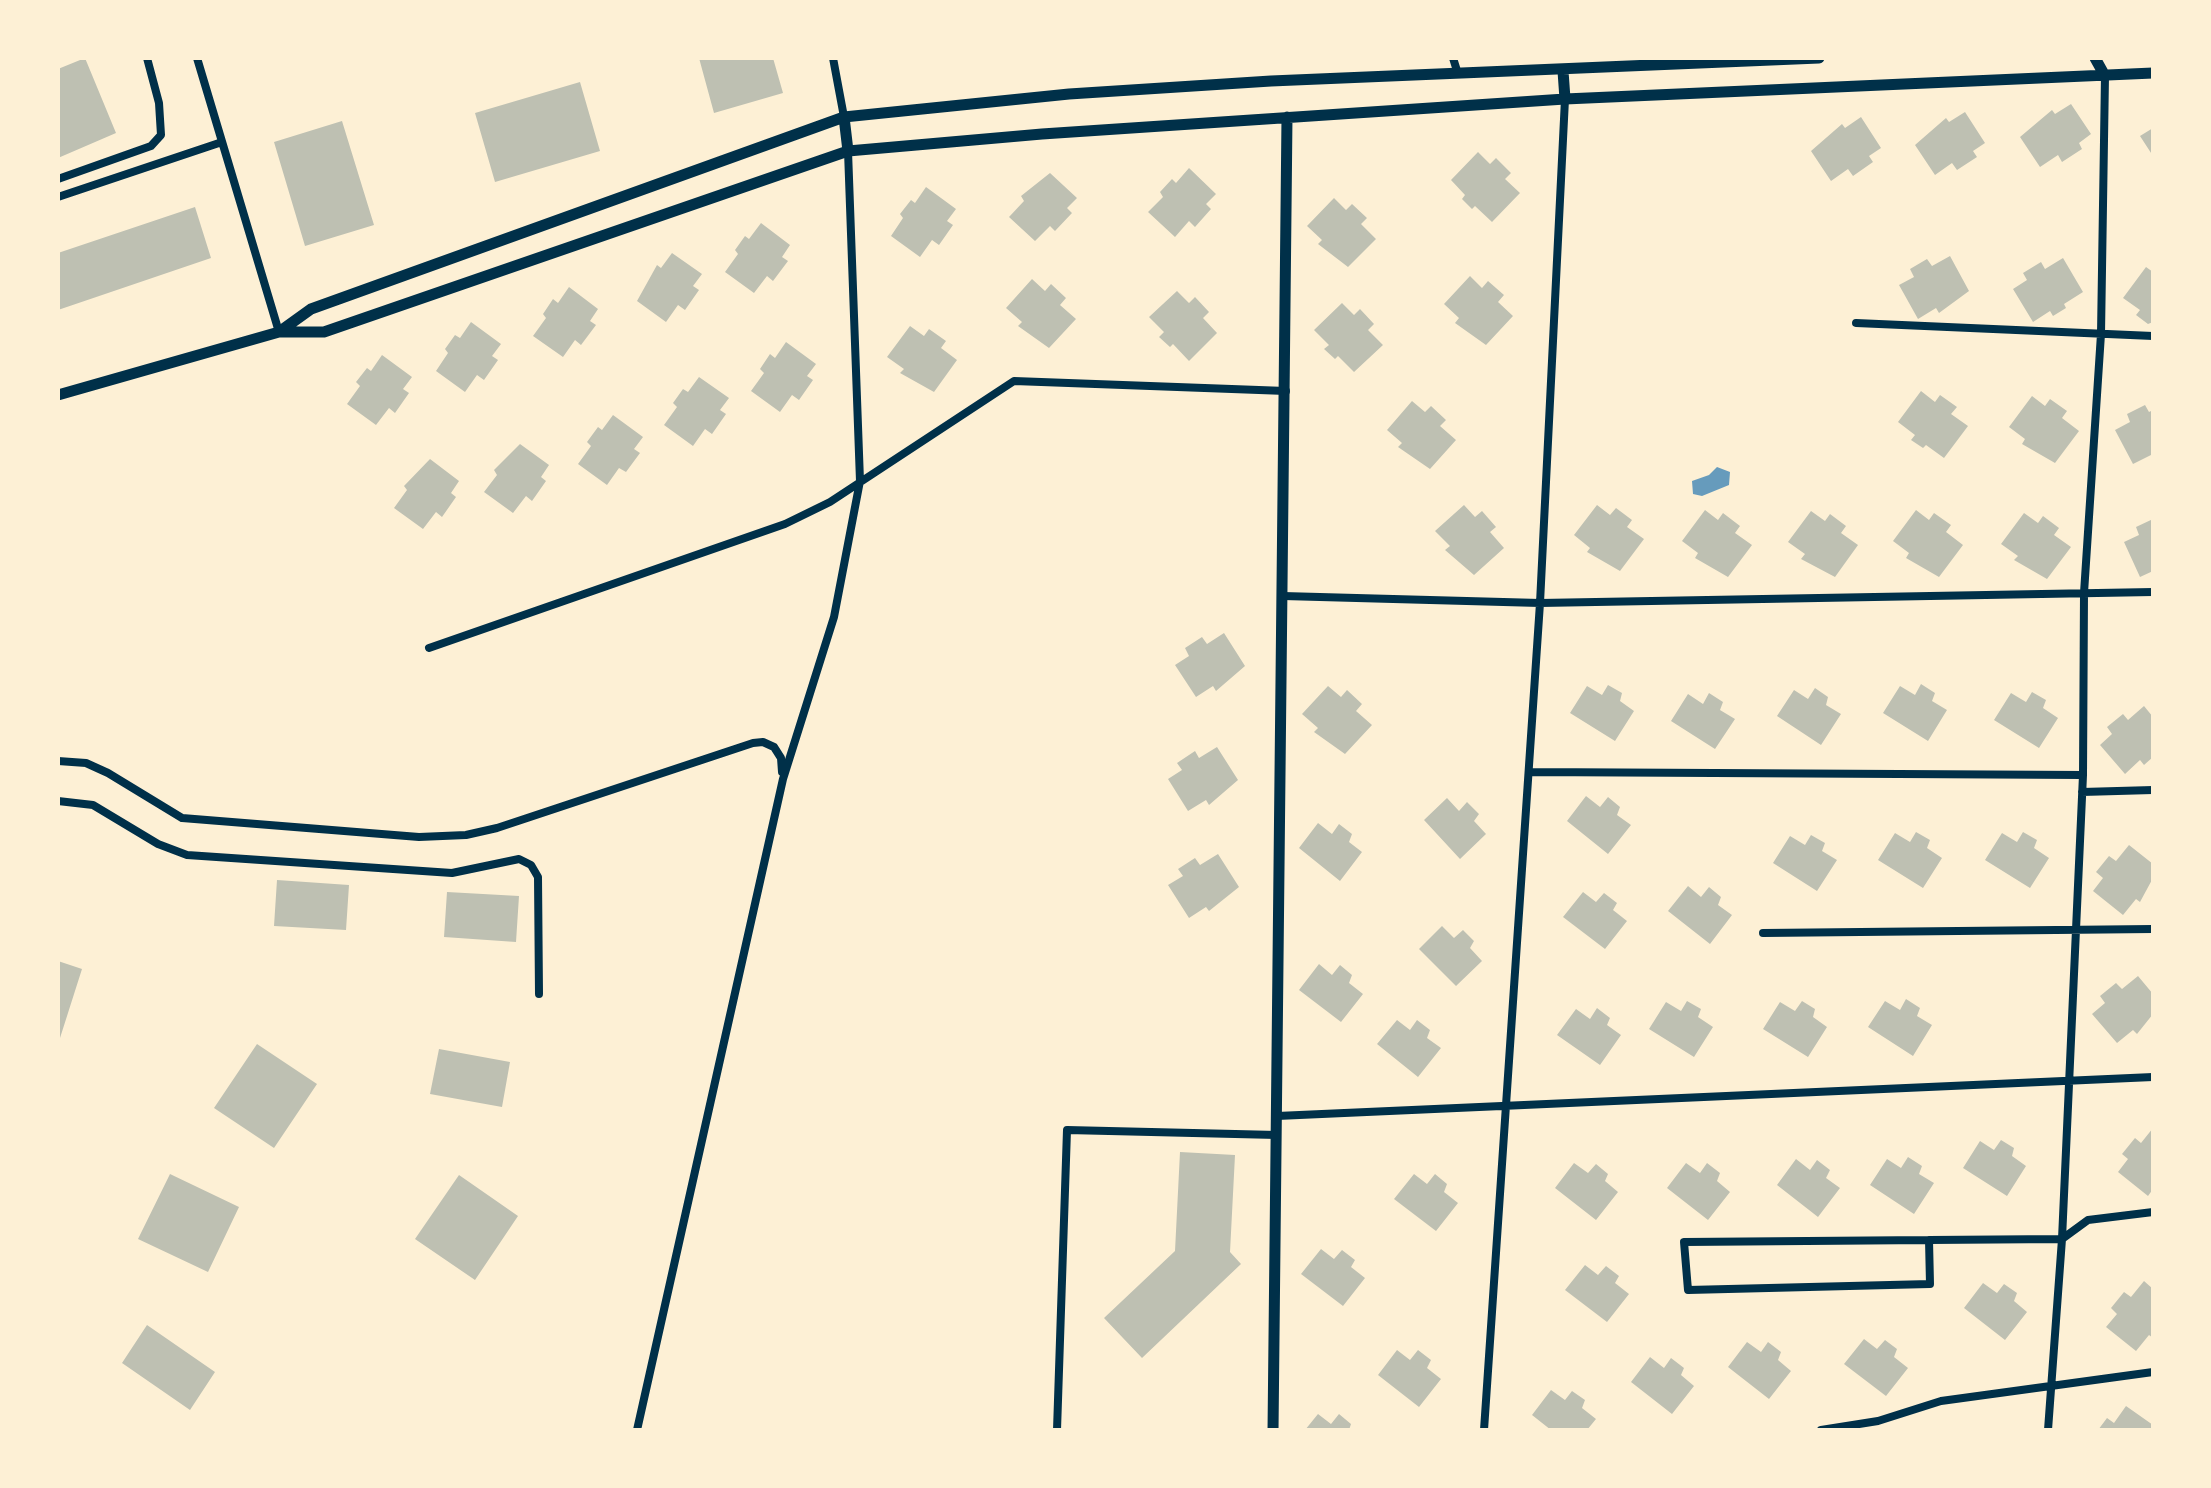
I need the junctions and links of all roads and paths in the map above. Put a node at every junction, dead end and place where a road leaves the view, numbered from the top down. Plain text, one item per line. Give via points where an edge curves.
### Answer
1 (147, 58) edge
2 (197, 58) edge
3 (833, 58) edge
4 (1453, 58) edge
5 (1819, 58) edge
6 (2095, 58) edge
7 (1563, 71) junction
8 (2153, 73) edge
9 (1458, 74) junction
10 (2105, 76) junction
11 (1565, 99) junction
12 (844, 117) junction
13 (1287, 117) junction
14 (222, 142) junction
15 (848, 151) junction
16 (58, 179) edge
17 (58, 197) edge
18 (1856, 323) dead end
19 (279, 332) junction
20 (2101, 334) junction
21 (2153, 336) edge
22 (1286, 391) junction
23 (58, 395) edge
24 (860, 481) junction
25 (2153, 592) edge
26 (2084, 593) junction
27 (1283, 596) junction
28 (1540, 603) junction
29 (429, 648) dead end
30 (58, 761) edge
31 (1529, 772) junction
32 (2083, 775) junction
33 (783, 779) junction
34 (2153, 790) edge
35 (2082, 792) junction
36 (58, 801) edge
37 (2075, 929) junction
38 (2153, 929) edge
39 (1763, 933) dead end
40 (539, 994) dead end
41 (2153, 1077) edge
42 (2067, 1081) junction
43 (1508, 1106) junction
44 (1277, 1116) junction
45 (1277, 1135) junction
46 (2153, 1212) edge
47 (2062, 1239) junction
48 (1929, 1240) junction
49 (2153, 1372) edge
50 (2051, 1383) junction
51 (637, 1430) edge
52 (1057, 1430) edge
53 (1273, 1430) edge
54 (1484, 1430) edge
55 (1821, 1430) edge
56 (2048, 1430) edge

1 - 16 street via 161,135 151,146
2 - 14 street
3 - 12 street
4 - 9 street
5 - 7 street
6 - 10 street
7 - 9 street
7 - 11 street
8 - 10 street
9 - 12 street via 1069,94
10 - 11 street
10 - 20 street
11 - 13 street
11 - 28 street
12 - 15 street
12 - 19 street via 311,309
13 - 15 street
13 - 22 street
14 - 17 street
14 - 19 street
15 - 19 street via 324,332
15 - 24 street
18 - 20 street
19 - 23 street
20 - 21 street
20 - 26 street
22 - 24 street via 1014,381
22 - 27 street
24 - 29 street via 785,524
24 - 33 street via 834,617
25 - 26 street
26 - 28 street
26 - 32 street
27 - 28 street
27 - 44 street
28 - 31 street
30 - 33 street via 86,763 108,773 182,818 419,837 497,828 753,743 774,747
31 - 32 street
31 - 43 street
32 - 35 street
33 - 51 street
34 - 35 street
35 - 37 street
36 - 40 street via 93,805 187,855 452,873 519,859 538,877
37 - 38 street
37 - 39 street
37 - 42 street
41 - 42 street
42 - 43 street
42 - 47 street
43 - 44 street
43 - 54 street
44 - 45 street
45 - 52 street via 1067,1130
45 - 53 street
46 - 47 street via 2088,1220
47 - 48 street
47 - 50 street
48 - 48 street via 1684,1242 1688,1290 1930,1284
49 - 50 street
50 - 55 street via 1941,1401 1878,1421
50 - 56 street

